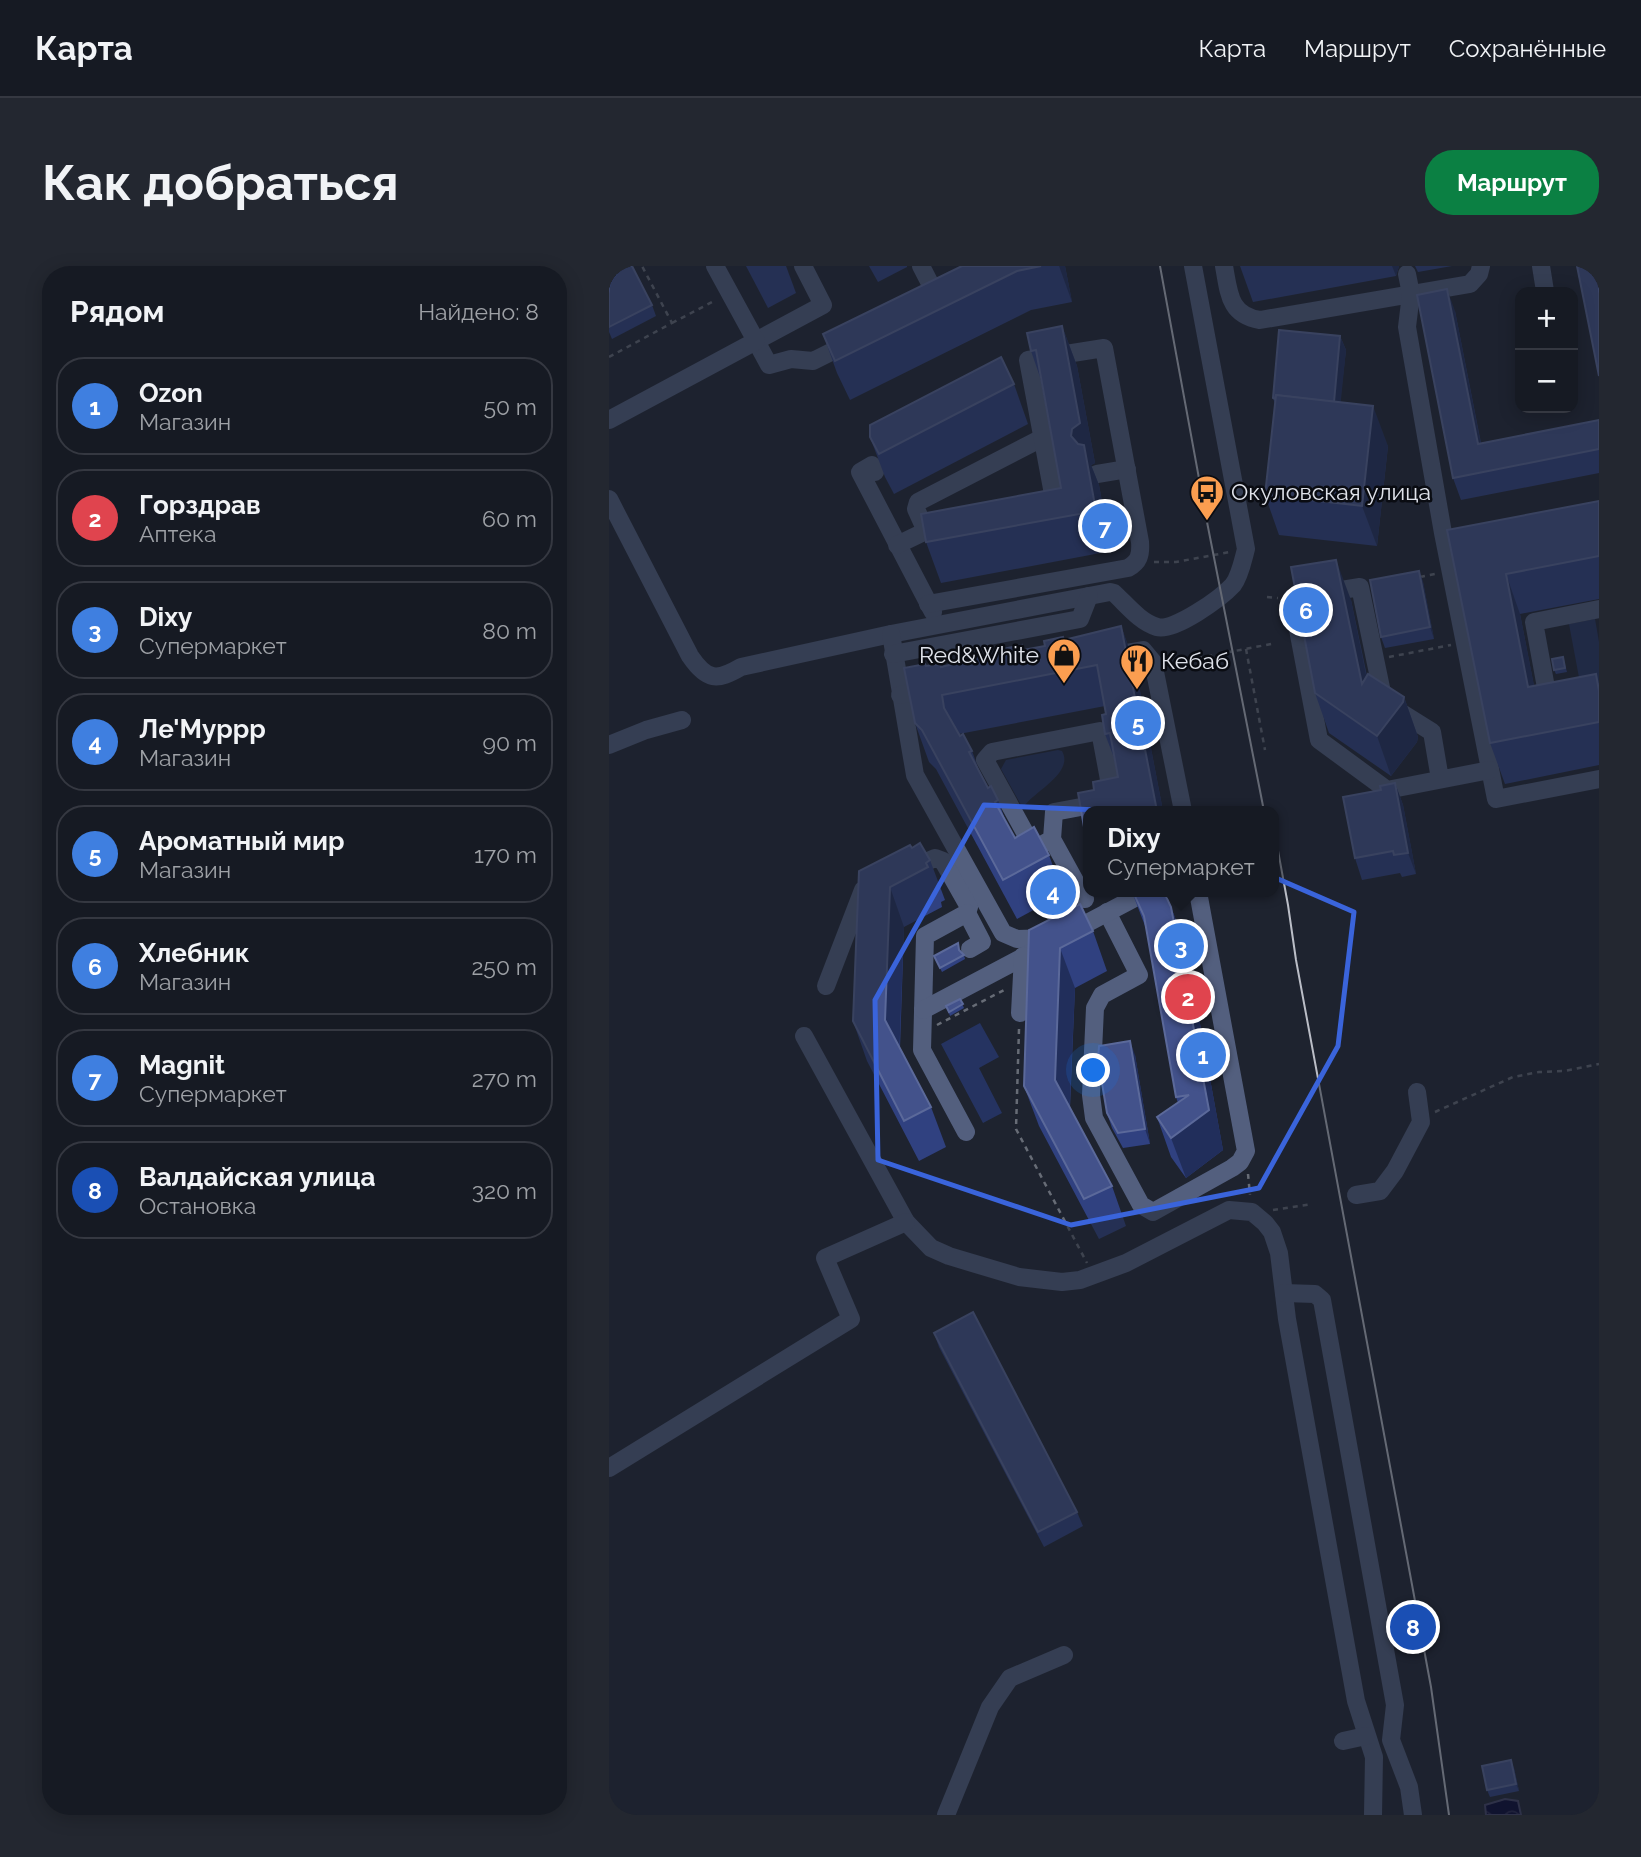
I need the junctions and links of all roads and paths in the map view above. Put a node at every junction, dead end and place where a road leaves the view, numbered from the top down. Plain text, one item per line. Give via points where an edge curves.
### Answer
1 (642, 266) edge
2 (715, 266) edge
3 (803, 266) edge
4 (921, 266) edge
5 (1193, 266) edge
6 (1224, 266) edge
7 (1481, 266) edge
8 (1541, 266) edge
9 (1407, 274) dead end
10 (1544, 287) edge
11 (1411, 294) junction
12 (937, 299) edge
13 (715, 300) dead end
14 (672, 323) junction
15 (863, 336) edge
16 (757, 341) junction
17 (609, 357) edge
18 (609, 420) edge
19 (1042, 438) junction
20 (1126, 469) junction
21 (875, 471) edge
22 (1097, 474) dead end
23 (609, 499) edge
24 (1042, 513) edge
25 (962, 528) edge
26 (926, 531) junction
27 (897, 545) junction
28 (1229, 552) dead end
29 (1137, 563) junction
30 (1452, 571) junction
31 (1413, 578) edge
32 (1089, 596) junction
33 (927, 604) junction
34 (1599, 609) edge
35 (941, 625) junction
36 (1154, 626) junction
37 (891, 634) junction
38 (1276, 643) dead end
39 (1465, 643) junction
40 (1246, 649) junction
41 (1143, 650) junction
42 (893, 654) junction
43 (1089, 660) edge
44 (1375, 660) junction
45 (1154, 666) junction
46 (954, 685) edge
47 (900, 695) junction
48 (1563, 709) edge
49 (682, 720) dead end
50 (609, 745) edge
51 (1265, 750) dead end
52 (1490, 770) junction
53 (1440, 779) junction
54 (1599, 779) edge
55 (1086, 806) edge
56 (1182, 806) edge
57 (1083, 807) edge
58 (1052, 839) junction
59 (1083, 887) edge
60 (1086, 897) edge
61 (1136, 897) edge
62 (1199, 897) edge
63 (1107, 912) junction
64 (967, 913) junction
65 (1025, 948) junction
66 (970, 949) dead end
67 (1022, 980) junction
68 (826, 986) dead end
69 (923, 1010) junction
70 (1020, 1013) joint
71 (922, 1033) junction
72 (804, 1036) dead end
73 (1599, 1064) edge
74 (1417, 1092) dead end
75 (1420, 1122) junction
76 (966, 1132) dead end
77 (1246, 1151) junction
78 (1356, 1195) dead end
79 (1311, 1204) dead end
80 (1153, 1212) junction
81 (1252, 1212) junction
82 (906, 1222) junction
83 (1165, 1242) junction
84 (1093, 1275) junction
85 (1284, 1293) junction
86 (609, 1468) edge
87 (1064, 1655) dead end
88 (1366, 1736) junction
89 (1343, 1741) dead end
90 (946, 1815) edge
91 (1373, 1815) edge
92 (1413, 1815) edge

1 - 14 path
2 - 16 street
3 - 16 street via 823,304
4 - 12 street
5 - 36 street via 1246,549 1233,584 1170,627
6 - 11 street via 1234,307 1241,315 1260,320
7 - 11 street via 1470,284
8 - 10 street
9 - 11 street
11 - 30 street via 1407,327 1450,531
13 - 14 path
14 - 17 path
15 - 16 street via 813,361 790,359 769,365
16 - 18 street
19 - 20 street via 1028,360 1104,348
19 - 24 street via 1059,481 1056,510
19 - 26 street via 918,502 916,509
20 - 22 street
20 - 29 street via 1140,542
21 - 27 street via 872,466 860,472
23 - 37 street via 697,666 716,678 741,667
25 - 26 street
26 - 27 street
27 - 33 street
28 - 29 path via 1176,562
29 - 33 street
30 - 31 path
30 - 39 street
32 - 35 street
32 - 36 street via 1114,593
32 - 42 street via 1080,618
33 - 35 street
34 - 48 street via 1534,622 1551,711
35 - 37 street
36 - 41 street
37 - 42 street
38 - 40 path
39 - 44 path
39 - 52 street
40 - 45 path
40 - 51 path
41 - 43 street
41 - 45 street
42 - 47 street
44 - 53 street via 1384,702 1432,732
44 - 53 street via 1360,587 1292,598 1319,740 1387,790
45 - 56 street
46 - 47 street
47 - 65 street via 915,775 1003,933
49 - 50 street
52 - 53 street
52 - 54 street via 1496,799
55 - 58 street via 1113,801 1100,731 992,752 985,760 1034,849
57 - 58 street via 1054,812
58 - 59 street
60 - 65 street via 1057,928
61 - 63 street
62 - 77 street
63 - 65 street via 1058,938
63 - 80 street via 1139,975 1103,995 1095,1008 1094,1118 1141,1205
64 - 66 street via 982,942
64 - 68 street via 969,907 943,861 935,858 863,890
64 - 69 street via 925,936
65 - 67 street
65 - 69 street
67 - 70 street
67 - 71 path
69 - 71 street
70 - 84 path via 1016,1129
71 - 76 street via 922,1050
72 - 82 street
73 - 75 path via 1513,1077
74 - 75 street
75 - 78 street via 1380,1191
77 - 80 street via 1233,1168
77 - 81 path
79 - 81 path
80 - 83 street
81 - 83 street via 1229,1210
81 - 85 street via 1272,1232
82 - 84 street via 931,1248 1019,1277 1062,1282
82 - 86 street via 825,1258 851,1319
83 - 84 street
85 - 88 street via 1344,1640
85 - 92 street via 1315,1294 1322,1300 1395,1705 1391,1740 1409,1787
87 - 90 street via 1010,1678 990,1707
88 - 89 street
88 - 91 street via 1374,1757

